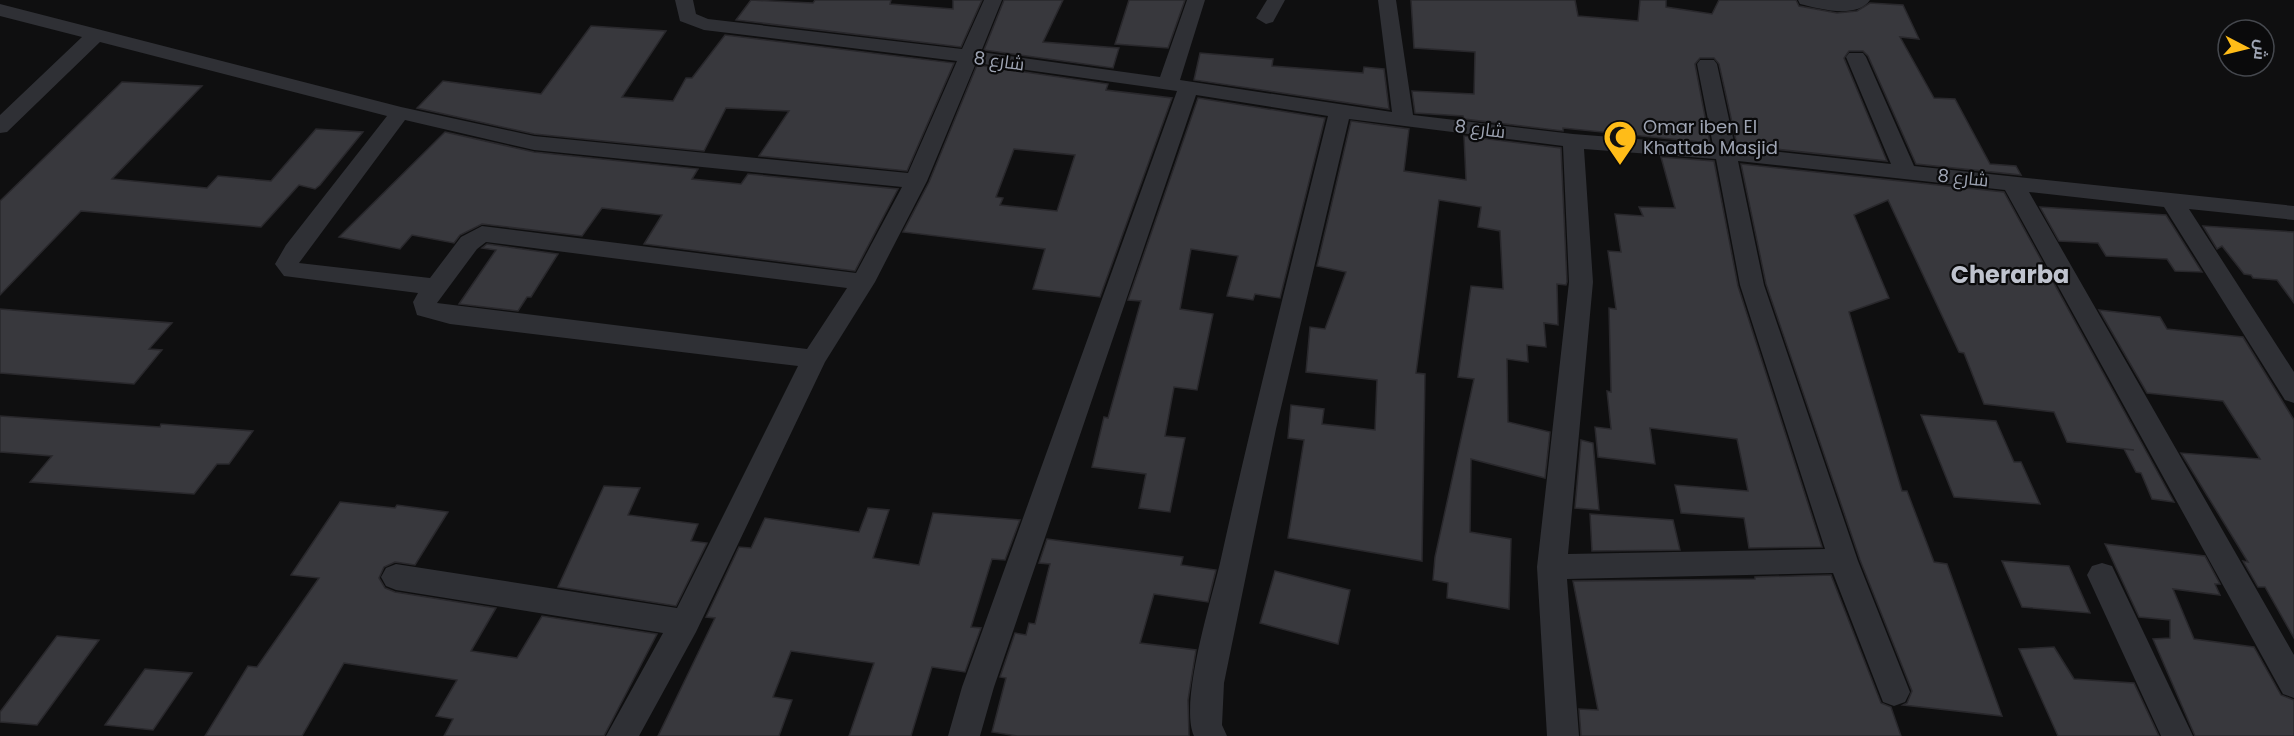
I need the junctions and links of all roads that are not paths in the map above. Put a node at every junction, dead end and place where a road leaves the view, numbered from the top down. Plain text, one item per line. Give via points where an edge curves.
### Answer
1 (684, 0) edge
2 (993, 0) edge
3 (1196, 0) edge
4 (1276, 0) edge
5 (1388, 0) edge
6 (1807, 0) edge
7 (1861, 0) edge
8 (0, 10) edge
9 (29, 17) junction
10 (1266, 18) dead end
11 (0, 29) edge
12 (97, 34) junction
13 (968, 56) junction
14 (1856, 57) dead end
15 (1707, 64) dead end
16 (1178, 86) junction
17 (1340, 112) junction
18 (400, 113) junction
19 (1403, 120) junction
20 (0, 127) edge
21 (1573, 141) junction
22 (1724, 153) junction
23 (1906, 172) junction
24 (916, 181) junction
25 (2013, 184) junction
26 (2172, 201) junction
27 (2294, 213) edge
28 (864, 282) junction
29 (436, 287) junction
30 (814, 359) junction
31 (2294, 393) edge
32 (1843, 561) junction
33 (1552, 567) junction
34 (2102, 575) dead end
35 (396, 577) dead end
36 (685, 623) junction
37 (2294, 684) edge
38 (1894, 692) dead end
39 (622, 736) edge
40 (964, 736) edge
41 (1211, 736) edge
42 (1563, 736) edge
43 (2177, 736) edge

1 - 13 street, شارع 8 via 687,17 704,24
2 - 13 street
3 - 16 street
4 - 10 street
5 - 19 street
6 - 7 street via 1833,5 1851,5
8 - 9 street
9 - 11 street
9 - 12 street
12 - 18 street
12 - 20 street
13 - 16 street, شارع 8
13 - 24 street
14 - 23 street
15 - 22 street
16 - 17 street, شارع 8
16 - 40 street
17 - 19 street, شارع 8
17 - 41 street via 1263,429 1208,683 1206,727
18 - 24 street via 534,143
18 - 29 street via 287,264 292,270
19 - 21 street, شارع 8
21 - 22 street, شارع 8
21 - 33 street via 1581,282
22 - 23 street, شارع 8
22 - 32 street via 1752,285
23 - 25 street, شارع 8
24 - 28 street
25 - 26 street, شارع 8
25 - 37 street
26 - 27 street, شارع 8
26 - 31 street
28 - 29 street via 482,234 469,243
28 - 30 street
29 - 30 street via 425,302 426,309 450,315
30 - 36 street
32 - 33 street
32 - 38 street
33 - 42 street
34 - 43 street
35 - 36 street
36 - 39 street

